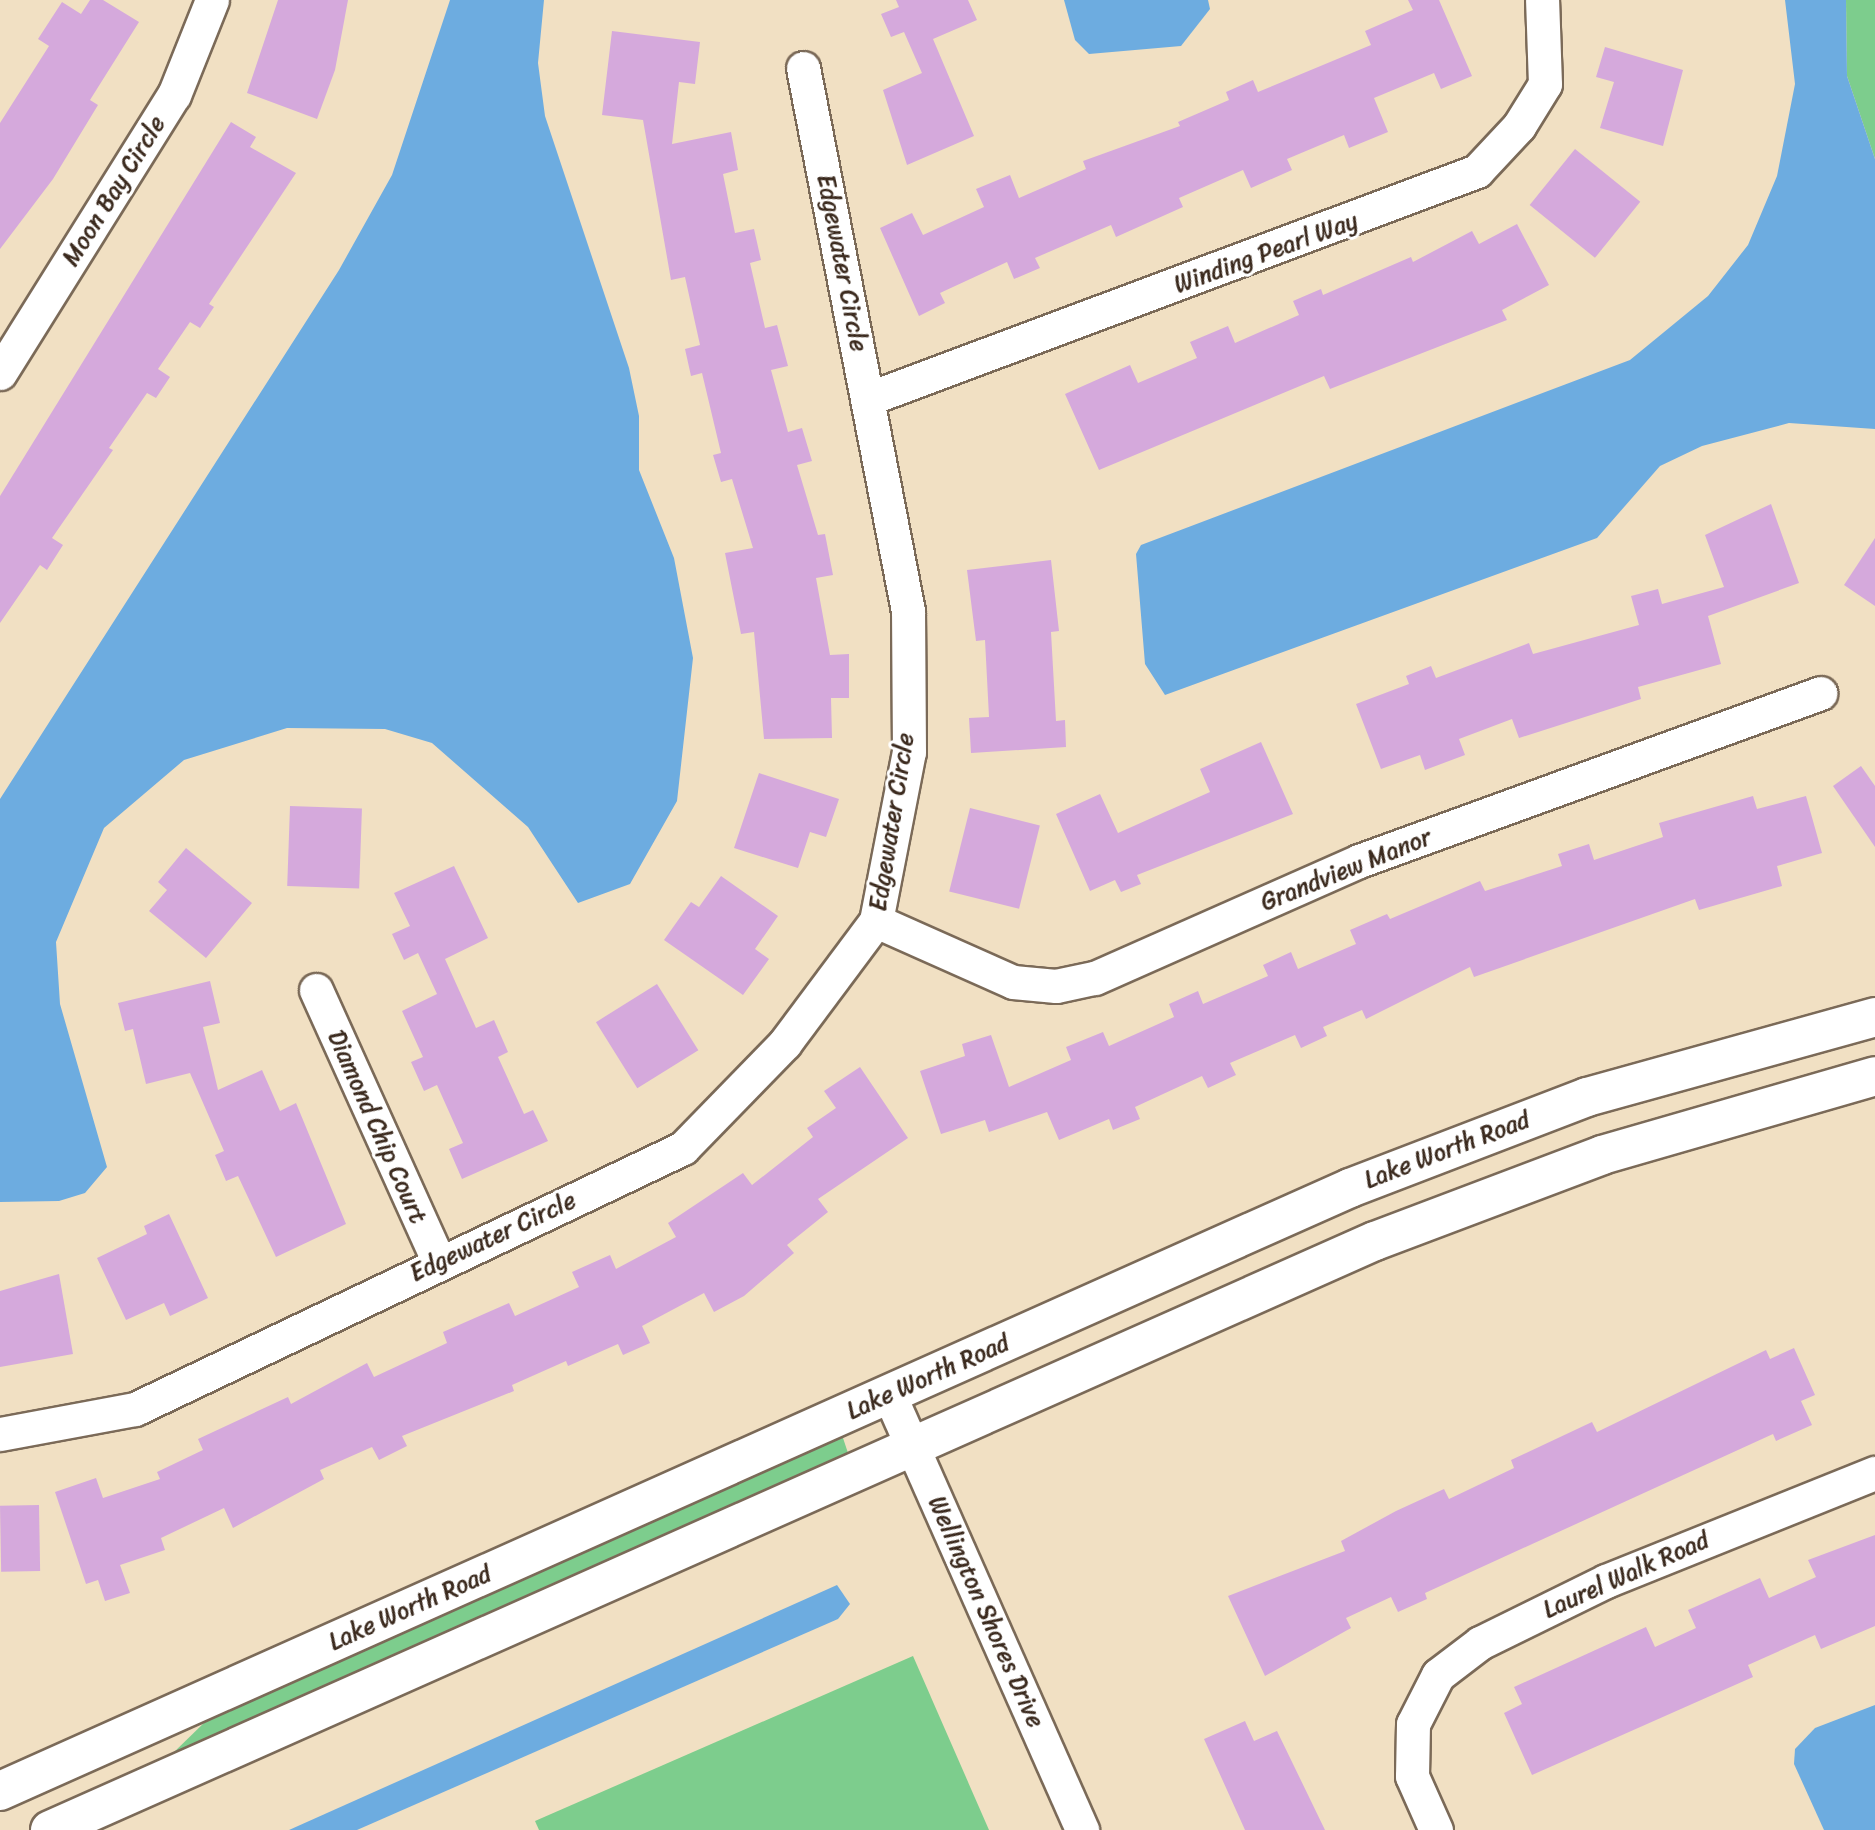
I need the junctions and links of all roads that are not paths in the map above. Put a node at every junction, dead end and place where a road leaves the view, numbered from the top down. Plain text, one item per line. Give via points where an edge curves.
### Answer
1 (212, 0) edge
2 (1542, 0) edge
3 (803, 68) dead end
4 (0, 373) edge
5 (870, 398) junction
6 (1820, 693) dead end
7 (876, 921) junction
8 (316, 990) dead end
9 (1875, 1017) edge
10 (1875, 1076) edge
11 (439, 1263) junction
12 (889, 1394) junction
13 (0, 1434) edge
14 (913, 1445) junction
15 (1875, 1473) edge
16 (0, 1791) edge
17 (50, 1830) edge
18 (1082, 1830) edge
19 (1436, 1830) edge

1 - 4 street, Moon Bay Circle via 174,95
2 - 5 street, Winding Pearl Way via 1545,84 1519,126 1477,171
3 - 5 street, Edgewater Circle
5 - 7 street, Edgewater Circle via 908,611 909,752
6 - 7 street, Grandview Manor via 1359,861 1095,978 1056,986 1013,982
7 - 11 street, Edgewater Circle via 785,1043 683,1148
8 - 11 street, Diamond Chip Court
9 - 12 street, Lake Worth Road via 1574,1102 1350,1188
10 - 14 street via 1602,1155 1375,1241
11 - 13 street, Edgewater Circle via 135,1409
12 - 14 street, Wellington Shores Drive
12 - 16 street, Lake Worth Road
14 - 17 street
14 - 18 street, Wellington Shores Drive
15 - 19 street, Laurel Walk Road via 1618,1576 1480,1643 1438,1675 1413,1724 1412,1776

